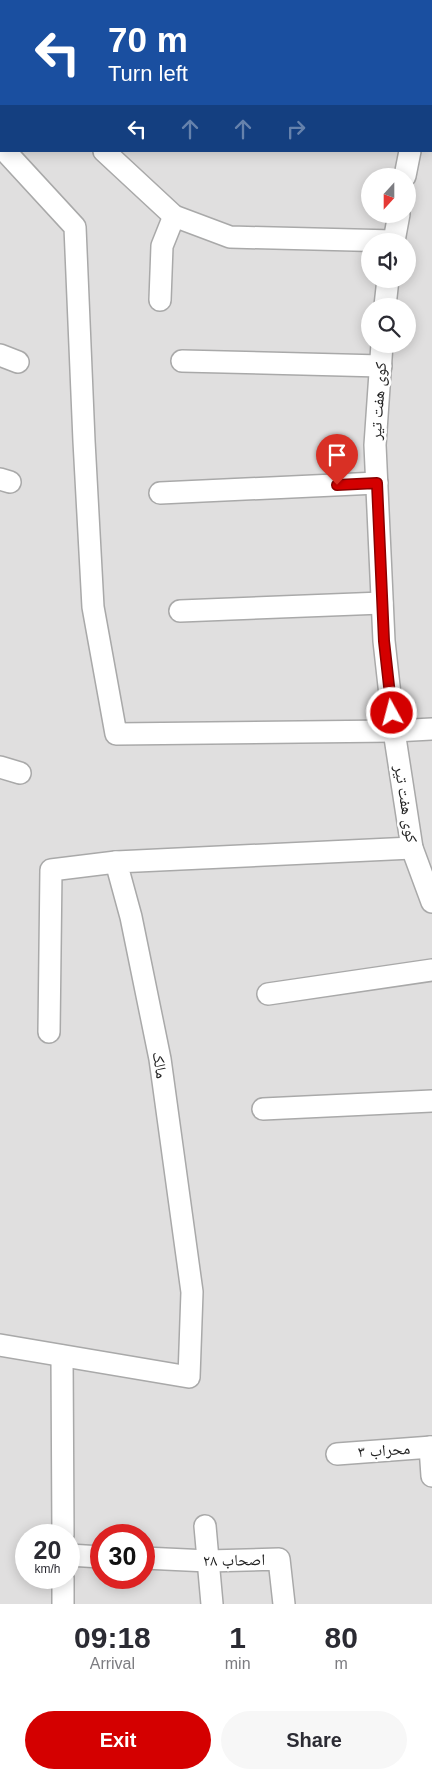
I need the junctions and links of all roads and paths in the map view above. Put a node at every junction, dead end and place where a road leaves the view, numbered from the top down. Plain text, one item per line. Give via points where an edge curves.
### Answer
1 (6, 152) edge
2 (105, 152) edge
3 (410, 152) edge
4 (407, 168) edge
5 (174, 216) junction
6 (361, 240) edge
7 (160, 300) dead end
8 (382, 353) edge
9 (182, 361) dead end
10 (381, 366) junction
11 (377, 483) junction
12 (160, 493) dead end
13 (382, 603) junction
14 (180, 611) dead end
15 (432, 729) edge
16 (394, 731) junction
17 (0, 768) edge
18 (20, 773) dead end
19 (412, 848) junction
20 (116, 862) junction
21 (432, 902) edge
22 (432, 970) edge
23 (268, 994) dead end
24 (49, 1032) dead end
25 (432, 1101) edge
26 (263, 1109) dead end
27 (0, 1346) edge
28 (62, 1356) junction
29 (431, 1447) edge
30 (336, 1454) dead end
31 (432, 1476) edge
32 (63, 1524) edge
33 (204, 1526) dead end
34 (155, 1559) edge
35 (208, 1561) junction
36 (63, 1589) edge
37 (63, 1604) edge
38 (212, 1604) edge
39 (284, 1604) edge

1 - 16 street via 75,227 93,608 116,734
2 - 5 street
3 - 4 street
5 - 6 street via 230,237
5 - 7 street via 162,246
8 - 10 street, کوی هفت تیر
9 - 10 street
10 - 11 street, کوی هفت تیر via 375,444
11 - 12 street
11 - 13 street, کوی هفت تیر
13 - 14 street
13 - 16 street, کوی هفت تیر
15 - 16 street
16 - 19 street, کوی هفت تیر
17 - 18 street
19 - 20 street
19 - 21 street, کوی هفت تیر
20 - 24 street via 51,870
20 - 28 street, مالک via 131,917 160,1059 192,1292 188,1377
22 - 23 street
25 - 26 street
27 - 28 street, مالک
28 - 32 street
29 - 30 street, محراب ۳
29 - 31 street
33 - 35 street
34 - 35 street, اصحاب ۲۸
35 - 38 street
35 - 39 street, اصحاب ۲۸ via 279,1559
36 - 37 street

